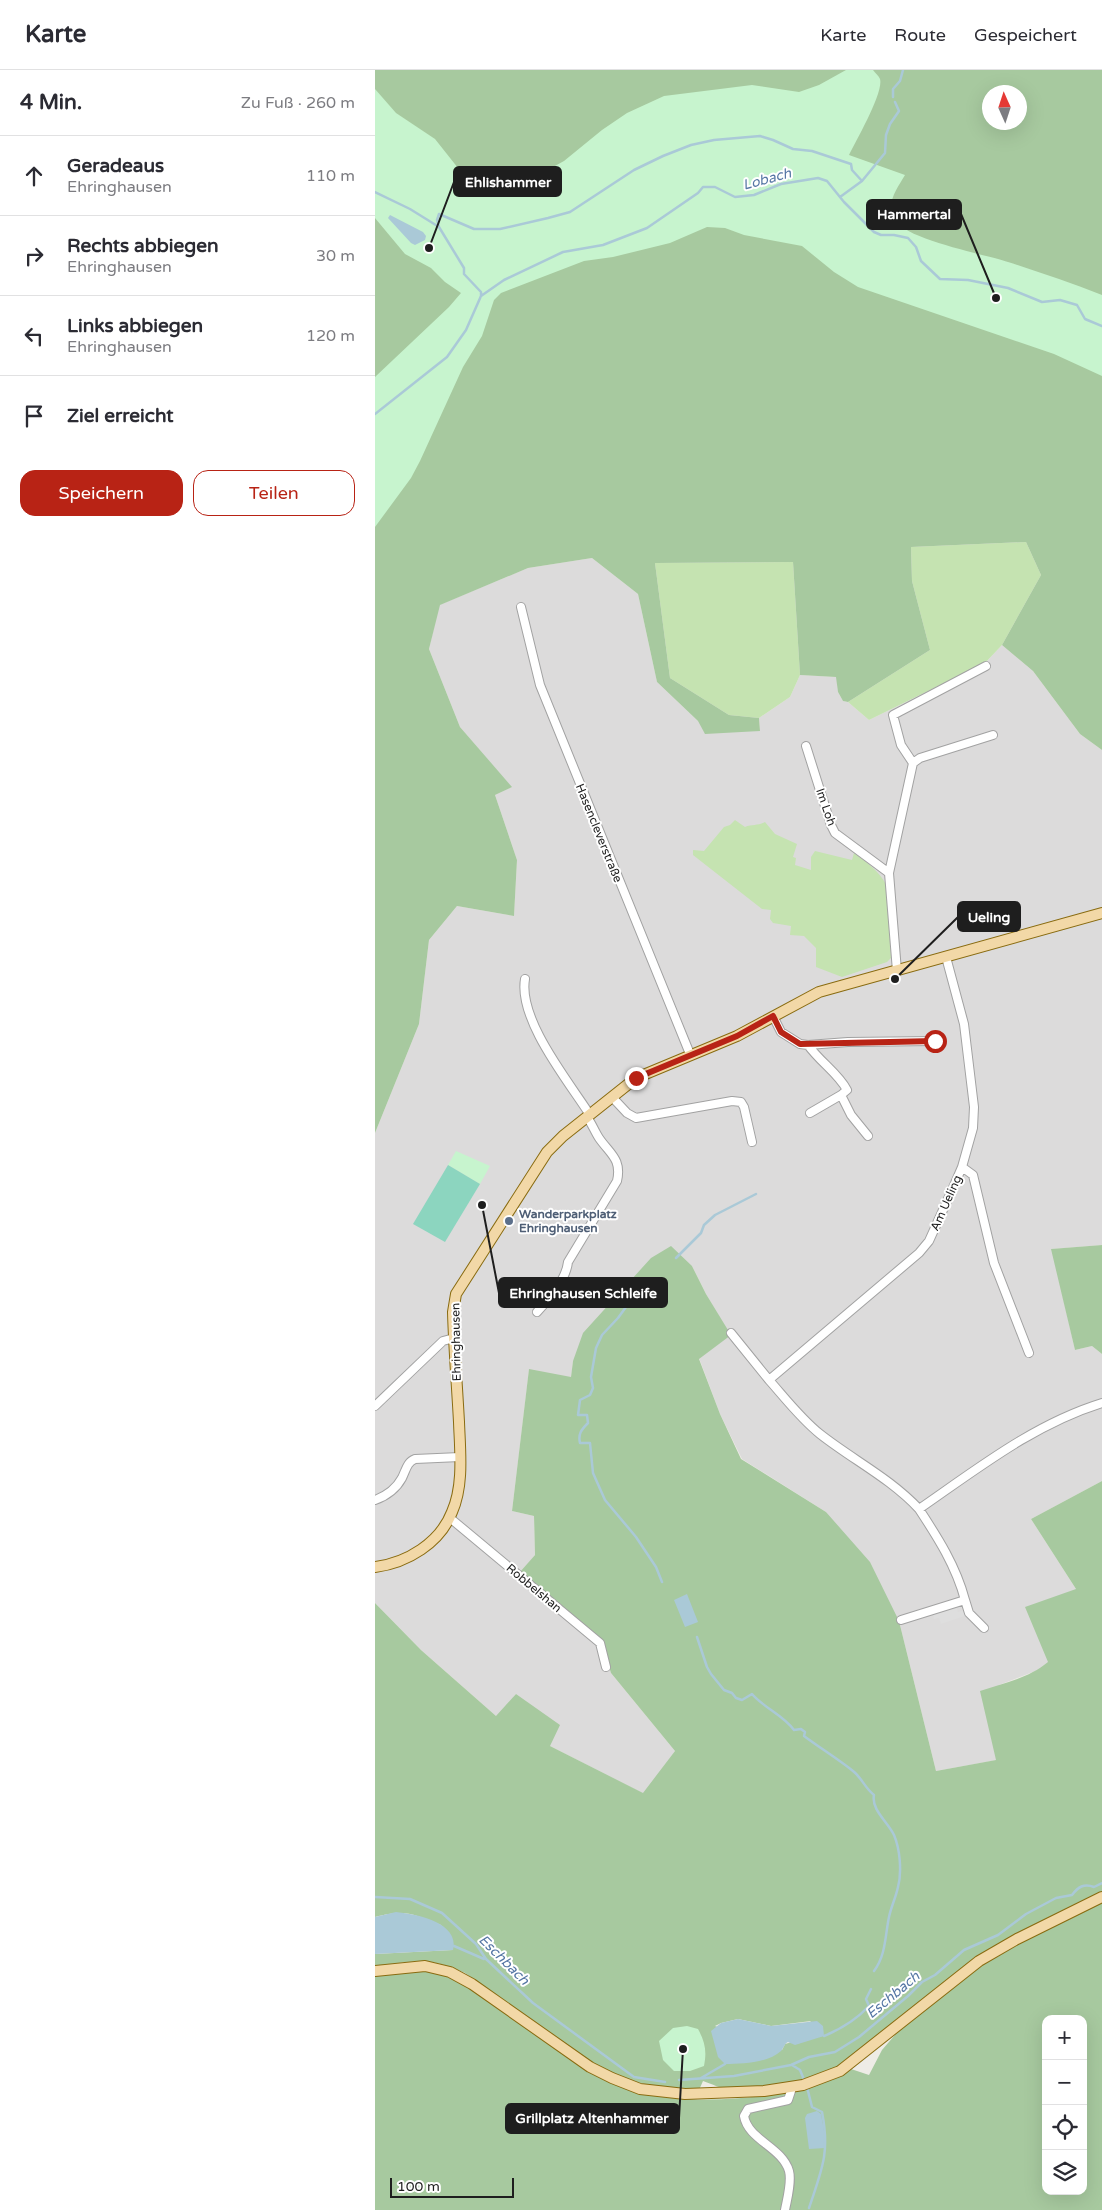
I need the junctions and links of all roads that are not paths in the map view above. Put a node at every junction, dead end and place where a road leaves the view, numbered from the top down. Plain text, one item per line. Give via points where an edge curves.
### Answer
1 (521, 607) dead end
2 (986, 666) dead end
3 (993, 734) dead end
4 (806, 746) dead end
5 (913, 763) junction
6 (889, 872) junction
7 (1102, 913) edge
8 (946, 957) junction
9 (897, 971) junction
10 (525, 979) dead end
11 (773, 1016) junction
12 (935, 1041) dead end
13 (808, 1045) junction
14 (690, 1054) junction
15 (841, 1096) junction
16 (612, 1097) junction
17 (810, 1113) dead end
18 (589, 1116) junction
19 (868, 1136) dead end
20 (752, 1142) dead end
21 (962, 1167) junction
22 (537, 1312) dead end
23 (731, 1333) dead end
24 (454, 1338) junction
25 (1029, 1352) dead end
26 (769, 1380) junction
27 (1102, 1403) edge
28 (375, 1406) edge
29 (459, 1457) junction
30 (375, 1500) edge
31 (919, 1509) junction
32 (450, 1518) junction
33 (375, 1566) edge
34 (965, 1600) junction
35 (901, 1620) dead end
36 (984, 1628) dead end
37 (606, 1667) dead end
38 (1102, 1897) edge
39 (375, 1971) edge
40 (792, 2088) junction
41 (785, 2210) edge

1 - 14 street, Hasencleverstraße via 540,685
2 - 5 street via 893,715 901,744
3 - 5 street
4 - 6 street, Im Loh via 835,832
5 - 6 street
6 - 9 street
7 - 8 main road, Ehringhausen
8 - 9 main road, Ehringhausen
8 - 21 street, Am Ueling via 964,1024 974,1108 973,1128
9 - 11 main road, Ehringhausen via 819,992
10 - 18 street via 523,991 543,1043
11 - 13 street via 781,1032 800,1044
11 - 14 main road, Ehringhausen via 737,1036
12 - 13 street
13 - 15 street via 843,1083 847,1090
14 - 16 main road, Ehringhausen via 636,1078
15 - 17 street
15 - 19 street
16 - 18 main road, Ehringhausen
16 - 20 street via 627,1113 637,1118 741,1102
18 - 22 street via 598,1136 614,1155 618,1178 615,1188 568,1262 567,1271
18 - 24 main road, Ehringhausen via 544,1156 458,1288 453,1306
21 - 25 street via 973,1175 994,1263
21 - 26 street, Am Ueling via 929,1241 919,1254
23 - 26 street
24 - 28 street via 443,1341
24 - 29 main road, Ehringhausen
26 - 31 street via 819,1433 879,1473
27 - 31 street via 1080,1410 1023,1438
29 - 30 street via 410,1461 398,1484 386,1496
29 - 32 main road, Ehringhausen via 457,1494
31 - 34 street via 942,1543
32 - 33 main road, Ehringhausen via 421,1550 399,1562
32 - 37 street, Robbelshan via 600,1643
34 - 35 street
34 - 36 street via 969,1613
38 - 40 main road via 987,1956 851,2063 833,2074
39 - 40 main road via 419,1966 450,1972 590,2067 640,2089 717,2094
40 - 41 street via 788,2100 748,2109 744,2116 749,2127 789,2169

